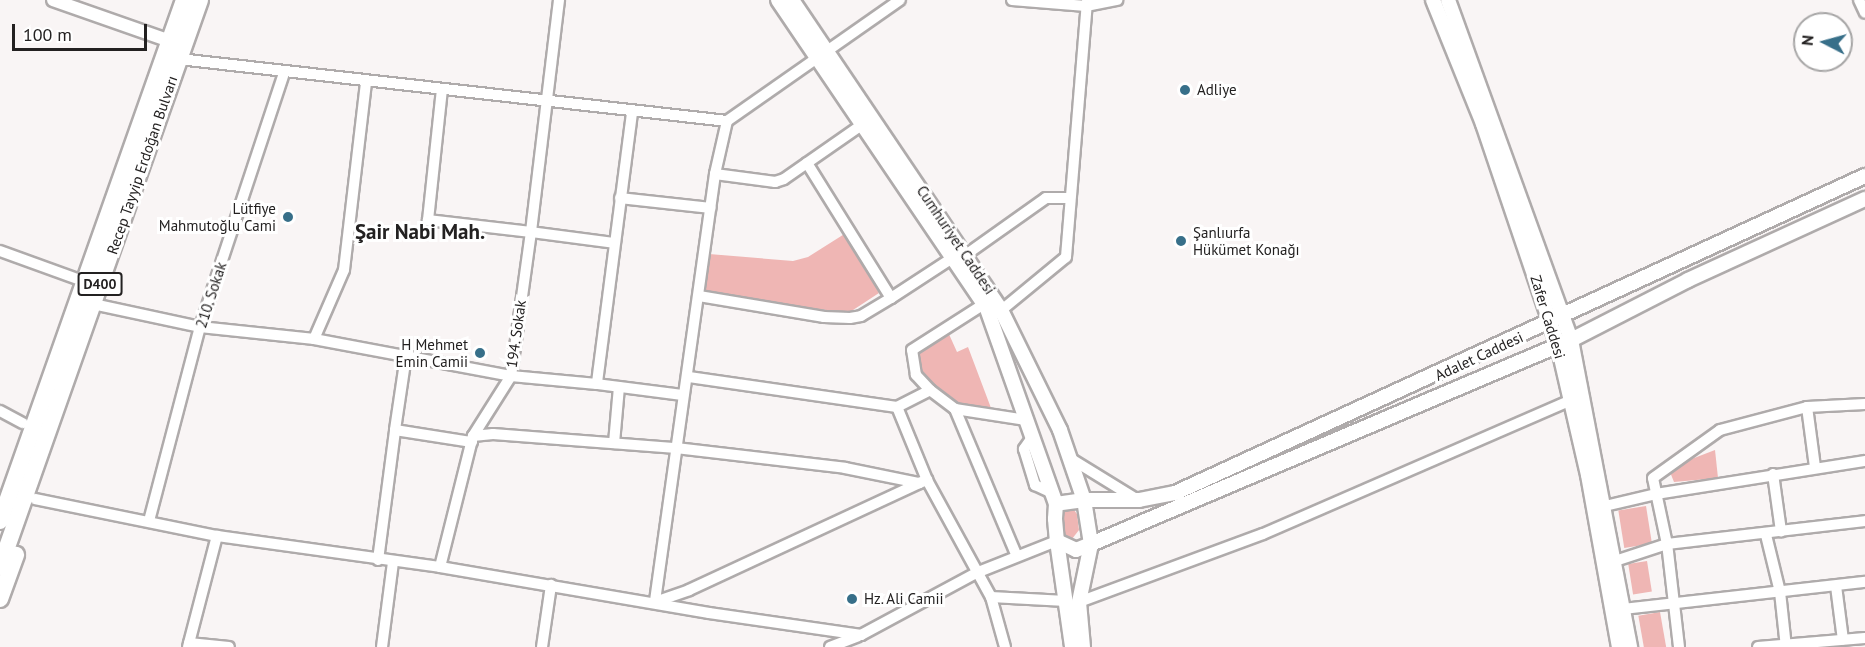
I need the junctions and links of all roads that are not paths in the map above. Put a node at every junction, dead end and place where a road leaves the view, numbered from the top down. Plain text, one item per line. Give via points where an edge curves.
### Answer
1 (53, 0) edge
2 (184, 0) edge
3 (200, 0) edge
4 (559, 0) edge
5 (778, 0) edge
6 (792, 0) edge
7 (900, 0) edge
8 (1012, 0) edge
9 (1117, 0) edge
10 (1433, 0) edge
11 (1448, 0) edge
12 (1859, 0) edge
13 (1087, 3) edge
14 (1865, 13) edge
15 (170, 41) junction
16 (823, 53) junction
17 (179, 59) junction
18 (284, 73) junction
19 (366, 82) junction
20 (442, 90) junction
21 (545, 102) junction
22 (632, 113) junction
23 (727, 121) junction
24 (863, 124) junction
25 (807, 163) junction
26 (715, 174) junction
27 (1865, 176) edge
28 (620, 198) junction
29 (1070, 198) junction
30 (1865, 199) edge
31 (710, 208) junction
32 (531, 232) junction
33 (614, 243) junction
34 (0, 250) edge
35 (961, 255) junction
36 (83, 281) junction
37 (699, 296) junction
38 (891, 298) junction
39 (984, 304) junction
40 (1000, 308) junction
41 (90, 311) junction
42 (70, 320) junction
43 (1557, 320) junction
44 (993, 324) junction
45 (200, 327) junction
46 (314, 339) junction
47 (1565, 342) junction
48 (406, 356) junction
49 (511, 376) junction
50 (689, 377) junction
51 (597, 384) junction
52 (620, 387) junction
53 (930, 390) junction
54 (683, 395) junction
55 (1577, 398) junction
56 (1865, 404) edge
57 (897, 407) junction
58 (1807, 407) junction
59 (955, 409) junction
60 (0, 411) edge
61 (1026, 420) junction
62 (23, 423) junction
63 (395, 430) junction
64 (473, 439) junction
65 (614, 443) junction
66 (676, 448) junction
67 (1068, 457) junction
68 (1865, 461) edge
69 (1815, 467) junction
70 (1773, 474) junction
71 (923, 481) junction
72 (0, 488) edge
73 (1656, 494) junction
74 (1054, 499) junction
75 (35, 500) junction
76 (1084, 500) junction
77 (1139, 500) junction
78 (1605, 506) junction
79 (0, 521) edge
80 (149, 521) junction
81 (1865, 521) edge
82 (1781, 531) junction
83 (1766, 534) junction
84 (217, 536) junction
85 (1057, 541) junction
86 (1091, 544) junction
87 (1666, 544) junction
88 (1016, 554) junction
89 (378, 560) junction
90 (393, 562) junction
91 (1609, 563) junction
92 (0, 567) edge
93 (440, 567) junction
94 (976, 573) junction
95 (1865, 582) edge
96 (551, 585) junction
97 (1836, 586) junction
98 (1780, 592) junction
99 (991, 597) junction
100 (0, 599) edge
101 (1072, 601) junction
102 (655, 602) junction
103 (1674, 606) junction
104 (1623, 609) junction
105 (861, 635) junction
106 (1865, 638) edge
107 (1843, 640) junction
108 (189, 645) edge
109 (1786, 646) edge
110 (229, 647) edge
111 (382, 647) edge
112 (542, 647) edge
113 (830, 647) edge
114 (1005, 647) edge
115 (1072, 647) edge
116 (1083, 647) edge
117 (1619, 647) edge
118 (1630, 647) edge
119 (1679, 647) edge
120 (1758, 647) edge

1 - 15 street
2 - 15 highway, Recep Tayyip Erdoğan Bulvarı / D400
3 - 17 highway, Recep Tayyip Erdoğan Bulvarı / D400
4 - 21 street, 194. Sokak
5 - 16 main road, Cumhuriyet Caddesi
6 - 16 main road, Cumhuriyet Caddesi
7 - 16 street
8 - 13 street
9 - 13 street
10 - 43 main road, Zafer Caddesi
11 - 43 main road, Zafer Caddesi
12 - 14 street
13 - 29 street
15 - 36 highway, Recep Tayyip Erdoğan Bulvarı / D400
16 - 23 street
16 - 24 main road, Cumhuriyet Caddesi
16 - 35 main road, Cumhuriyet Caddesi
17 - 18 street
17 - 41 highway, Recep Tayyip Erdoğan Bulvarı / D400
18 - 19 street
18 - 45 street, 210. Sokak
19 - 20 street
19 - 46 street via 344,270
20 - 21 street
20 - 32 street via 428,220
21 - 22 street
21 - 32 street, 194. Sokak
22 - 23 street
22 - 28 street
23 - 26 street
24 - 25 street
24 - 35 main road, Cumhuriyet Caddesi
25 - 26 street via 775,182
25 - 38 street
26 - 31 street
27 - 43 main road, Adalet Caddesi
28 - 31 street
28 - 33 street
29 - 35 street via 1046,198
29 - 40 street via 1066,257
30 - 47 main road, Adalet Caddesi via 1688,280
31 - 37 street
32 - 33 street
32 - 49 street, 194. Sokak
33 - 51 street
34 - 36 street
35 - 38 street
35 - 39 main road, Cumhuriyet Caddesi
35 - 40 main road, Cumhuriyet Caddesi
36 - 42 highway, Recep Tayyip Erdoğan Bulvarı / D400
37 - 38 street via 850,318 861,316
37 - 50 street
39 - 44 main road, Cumhuriyet Caddesi
39 - 53 street via 912,350 916,375
40 - 44 street
40 - 67 main road, Cumhuriyet Caddesi via 1060,430
41 - 45 street
41 - 75 highway via 88,349
41 - 92 highway, Recep Tayyip Erdoğan Bulvarı / D400
42 - 62 highway via 55,336
42 - 79 highway, Recep Tayyip Erdoğan Bulvarı / D400
43 - 47 main road, Zafer Caddesi
43 - 77 main road, Adalet Caddesi via 1174,494
44 - 61 main road, Cumhuriyet Caddesi
45 - 46 street
45 - 80 street, 210. Sokak
46 - 48 street
47 - 55 main road, Zafer Caddesi
47 - 86 main road, Adalet Caddesi
48 - 49 street
48 - 63 street
49 - 51 street
49 - 64 street, 194. Sokak
50 - 54 street
50 - 57 street
51 - 52 street
52 - 54 street
52 - 65 street
53 - 57 street
53 - 59 street
54 - 66 street
55 - 78 main road, Zafer Caddesi
55 - 91 main road, Zafer Caddesi
55 - 101 street via 1263,534
56 - 58 street
57 - 71 street
58 - 69 street
58 - 73 street via 1720,430 1653,478
59 - 61 street
59 - 88 street
60 - 62 street
61 - 74 main road, Cumhuriyet Caddesi
62 - 72 highway
63 - 64 street
63 - 89 street
64 - 65 street via 493,434
64 - 93 street, 194. Sokak
65 - 66 street
66 - 71 street
66 - 102 street
67 - 76 main road, Cumhuriyet Caddesi
67 - 77 street
68 - 69 street
69 - 70 street
70 - 73 street
70 - 82 street
71 - 94 street
71 - 102 street via 689,590
73 - 78 street
73 - 87 street
74 - 76 main road, Adalet Caddesi
74 - 85 main road, Cumhuriyet Caddesi
75 - 80 street
75 - 100 highway
76 - 77 main road, Adalet Caddesi
76 - 86 main road, Cumhuriyet Caddesi
78 - 91 main road, Zafer Caddesi
80 - 84 street
81 - 82 street
82 - 83 street
83 - 87 street
83 - 98 street
84 - 89 street
84 - 108 street
85 - 86 main road via 1076,550
85 - 88 street
85 - 101 main road
86 - 101 main road
87 - 91 street
87 - 103 street
88 - 94 street
89 - 90 street
90 - 93 street
90 - 111 street
91 - 104 main road, Zafer Caddesi
91 - 117 main road, Zafer Caddesi
93 - 96 street
94 - 99 street
94 - 105 street
95 - 97 street
96 - 102 street
96 - 112 street
97 - 98 street
97 - 107 street
98 - 103 street
98 - 109 street
99 - 101 street
99 - 114 street
101 - 115 main road
101 - 116 main road
102 - 105 street
103 - 104 street
103 - 119 street
104 - 118 main road, Zafer Caddesi
105 - 113 street
106 - 107 street
107 - 109 street
108 - 110 street
109 - 120 street

